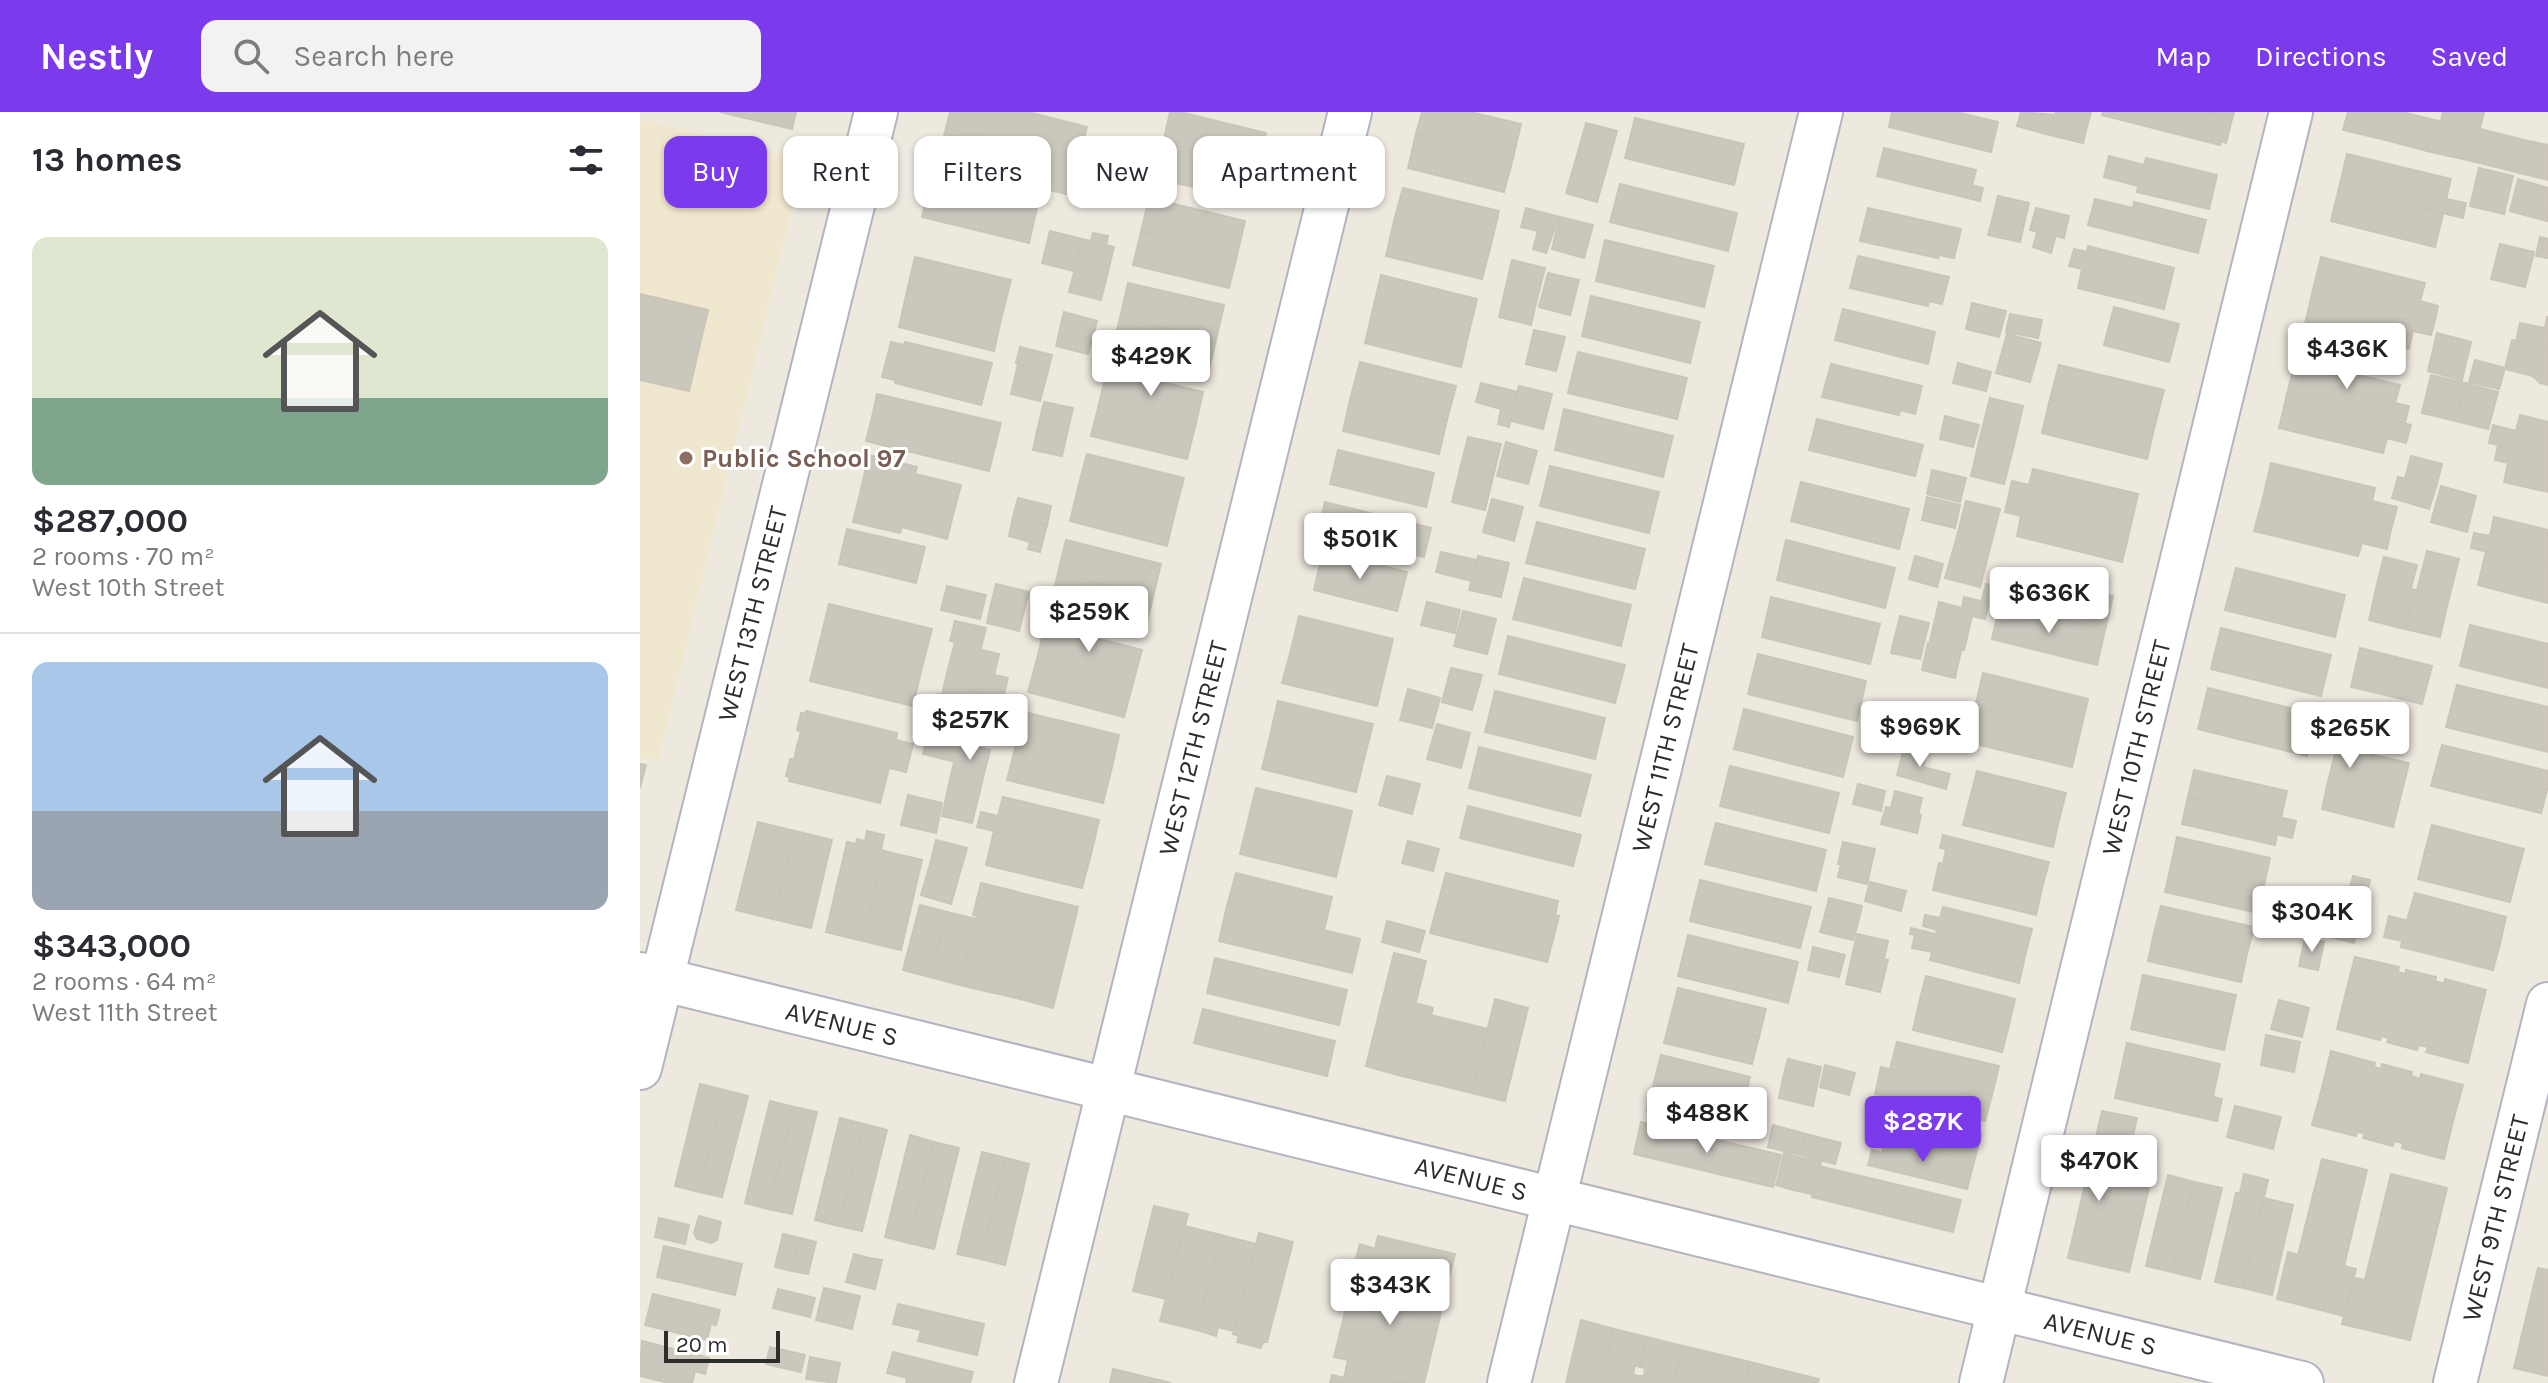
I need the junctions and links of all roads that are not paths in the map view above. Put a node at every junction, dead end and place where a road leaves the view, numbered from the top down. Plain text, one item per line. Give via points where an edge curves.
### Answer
1 (876, 112) edge
2 (1350, 112) edge
3 (1821, 112) edge
4 (2291, 112) edge
5 (651, 976) edge
6 (2548, 1004) edge
7 (640, 1068) edge
8 (1109, 1089) junction
9 (1554, 1199) junction
10 (1999, 1309) junction
11 (1036, 1383) edge
12 (1509, 1383) edge
13 (1981, 1383) edge
14 (2302, 1383) edge
15 (2455, 1383) edge

1 - 5 street, WEST 13TH STREET
2 - 8 street, WEST 12TH STREET
3 - 9 street, WEST 11TH STREET
4 - 10 street, WEST 10TH STREET
5 - 7 street, WEST 13TH STREET
5 - 8 street, AVENUE S
6 - 15 street, WEST 9TH STREET
8 - 9 street, AVENUE S
8 - 11 street, WEST 12TH STREET
9 - 10 street, AVENUE S
9 - 12 street, WEST 11TH STREET
10 - 13 street, WEST 10TH STREET
10 - 14 street, AVENUE S

